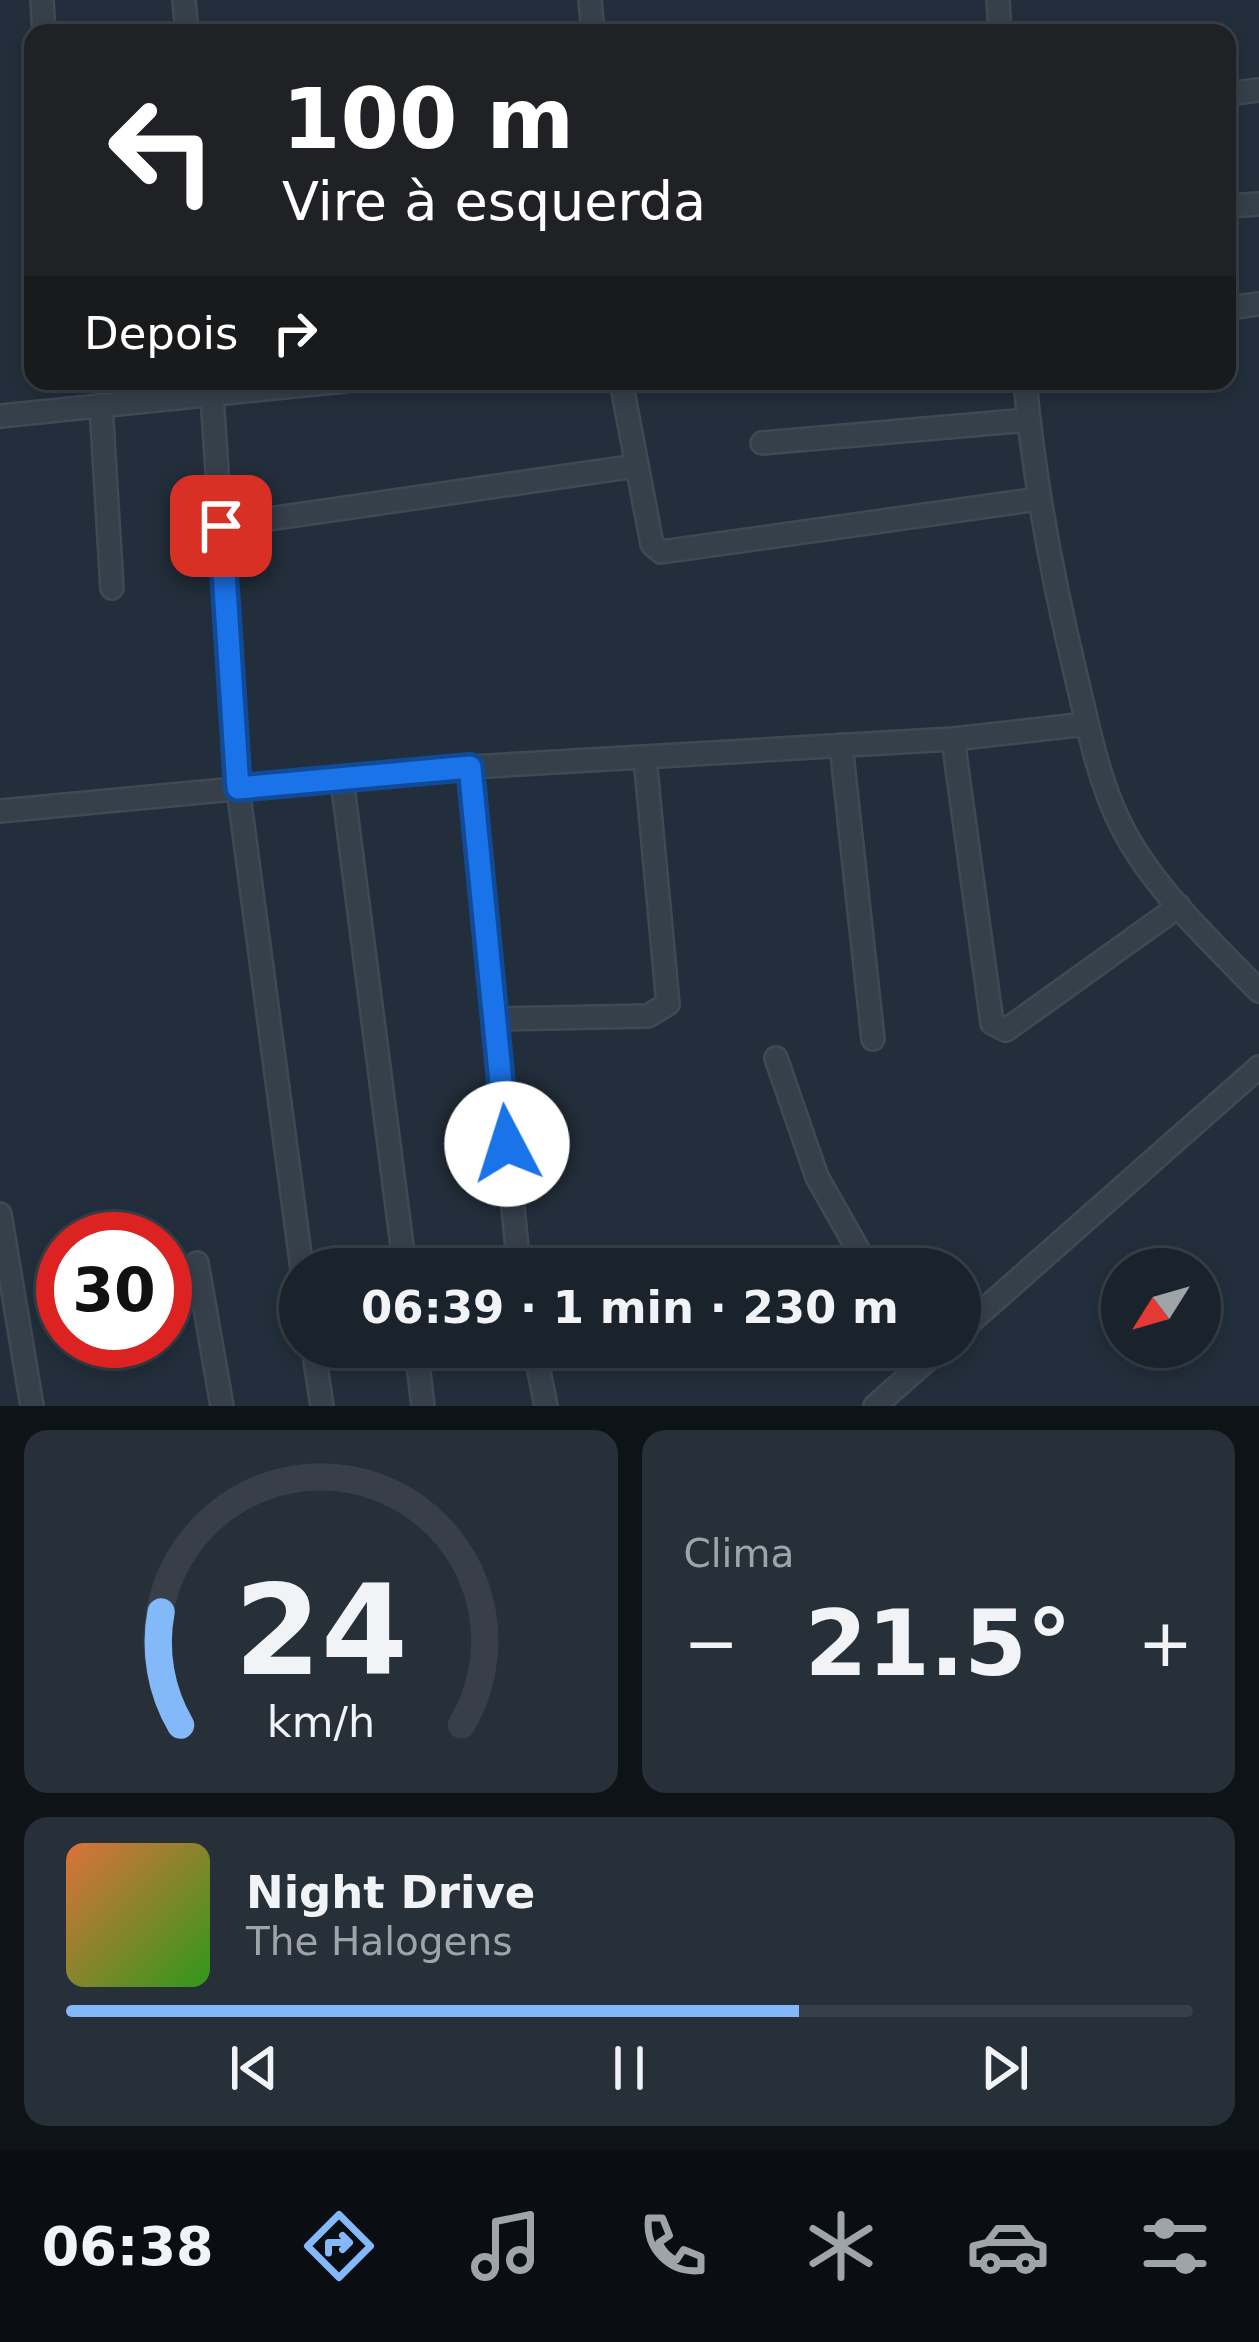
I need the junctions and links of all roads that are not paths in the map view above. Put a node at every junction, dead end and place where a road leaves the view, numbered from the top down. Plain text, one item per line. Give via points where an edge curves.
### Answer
1 (67, 390) edge
2 (212, 390) edge
3 (623, 390) edge
4 (1026, 390) edge
5 (101, 405) junction
6 (68, 407) junction
7 (0, 416) edge
8 (1028, 421) junction
9 (762, 443) dead end
10 (636, 466) junction
11 (1039, 499) junction
12 (221, 526) junction
13 (112, 588) dead end
14 (1087, 724) junction
15 (953, 739) junction
16 (841, 746) junction
17 (645, 757) junction
18 (470, 767) junction
19 (342, 780) junction
20 (238, 788) junction
21 (0, 811) edge
22 (1179, 906) junction
23 (1259, 991) edge
24 (495, 1019) junction
25 (873, 1039) dead end
26 (776, 1058) dead end
27 (1259, 1067) edge
28 (0, 1214) edge
29 (299, 1248) edge
30 (403, 1248) edge
31 (517, 1248) edge
32 (857, 1248) edge
33 (197, 1263) dead end
34 (981, 1312) edge
35 (316, 1368) edge
36 (418, 1368) edge
37 (538, 1368) edge
38 (917, 1368) edge
39 (32, 1406) edge
40 (222, 1406) edge
41 (322, 1406) edge
42 (423, 1406) edge
43 (546, 1406) edge
44 (874, 1406) edge

1 - 6 street
2 - 5 street
2 - 12 street
3 - 10 street
4 - 8 street
5 - 6 street
5 - 13 street
6 - 7 street
8 - 9 street
8 - 11 street
10 - 11 street via 652,544 662,552
10 - 12 street
11 - 14 street
12 - 20 street
14 - 15 street
14 - 22 street via 1119,822
15 - 16 street
15 - 22 street via 998,1028 1006,1030
16 - 17 street
16 - 25 street
17 - 18 street
17 - 24 street via 668,1004 648,1016
18 - 19 street
18 - 24 street
19 - 20 street
19 - 30 street
20 - 21 street
20 - 29 street
22 - 23 street
24 - 31 street
26 - 32 street via 818,1177
27 - 34 street
28 - 39 street
33 - 40 street
35 - 41 street
36 - 42 street
37 - 43 street
38 - 44 street

